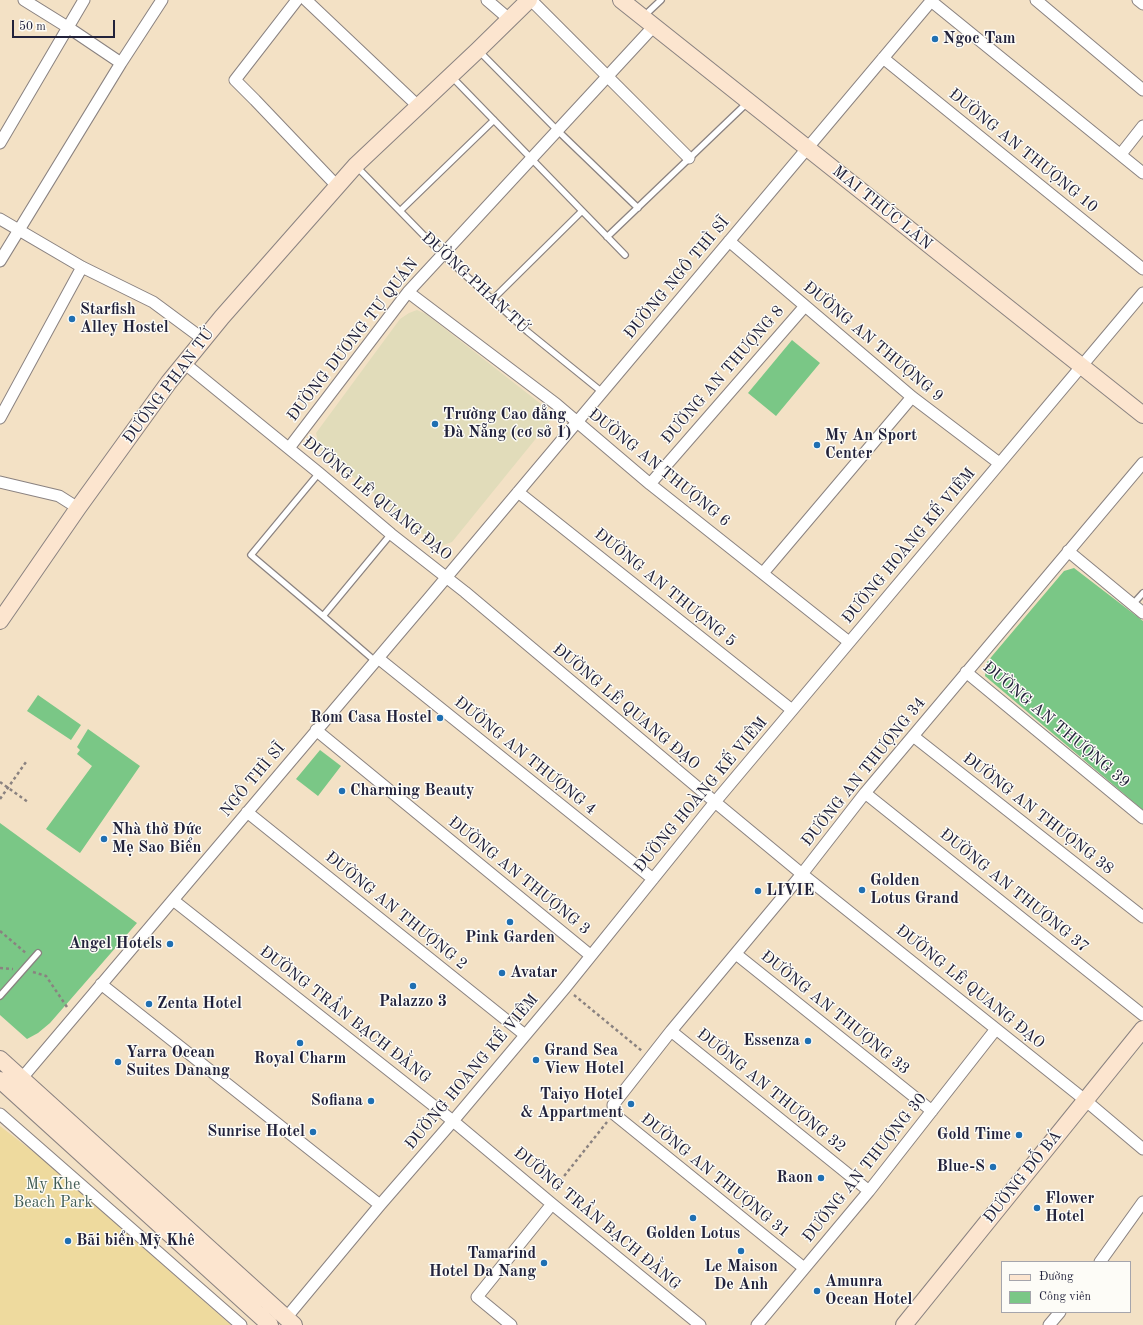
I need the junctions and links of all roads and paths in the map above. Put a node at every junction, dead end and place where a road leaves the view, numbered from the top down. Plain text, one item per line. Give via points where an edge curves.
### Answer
1 (24, 0) edge
2 (84, 0) edge
3 (162, 0) edge
4 (298, 0) edge
5 (306, 0) edge
6 (487, 0) edge
7 (530, 0) edge
8 (621, 0) edge
9 (661, 0) edge
10 (931, 0) edge
11 (1036, 0) edge
12 (1138, 0) edge
13 (1143, 4) edge
14 (509, 20) junction
15 (648, 22) junction
16 (69, 28) junction
17 (478, 50) junction
18 (883, 58) junction
19 (121, 62) junction
20 (451, 76) junction
21 (606, 76) junction
22 (1143, 90) edge
23 (748, 102) junction
24 (418, 106) junction
25 (494, 120) junction
26 (1143, 126) edge
27 (556, 130) junction
28 (0, 143) edge
29 (807, 148) junction
30 (1121, 154) junction
31 (530, 158) junction
32 (689, 158) junction
33 (356, 166) junction
34 (1143, 173) edge
35 (337, 186) junction
36 (638, 208) junction
37 (400, 211) junction
38 (582, 211) junction
39 (0, 219) edge
40 (20, 231) junction
41 (607, 237) junction
42 (729, 241) junction
43 (442, 254) junction
44 (625, 255) dead end
45 (0, 261) edge
46 (82, 267) junction
47 (1143, 269) edge
48 (408, 292) junction
49 (1143, 293) edge
50 (492, 300) junction
51 (805, 306) junction
52 (203, 339) junction
53 (184, 363) junction
54 (1081, 366) junction
55 (602, 392) junction
56 (912, 397) junction
57 (1143, 415) edge
58 (0, 418) edge
59 (577, 422) junction
60 (289, 448) junction
61 (1000, 463) junction
62 (1143, 463) edge
63 (320, 473) junction
64 (0, 482) edge
65 (650, 484) junction
66 (518, 492) junction
67 (78, 508) junction
68 (391, 534) junction
69 (1068, 551) junction
70 (763, 573) junction
71 (447, 576) junction
72 (1143, 593) edge
73 (1133, 604) junction
74 (1143, 613) edge
75 (323, 616) junction
76 (0, 621) edge
77 (849, 642) junction
78 (376, 660) junction
79 (966, 672) junction
80 (792, 710) junction
81 (316, 730) junction
82 (913, 736) junction
83 (26, 762) dead end
84 (0, 782) edge
85 (8, 788) junction
86 (866, 793) junction
87 (0, 799) edge
88 (28, 802) dead end
89 (715, 802) junction
90 (247, 812) junction
91 (1143, 818) edge
92 (802, 874) junction
93 (652, 879) junction
94 (173, 900) junction
95 (1143, 917) edge
96 (0, 931) edge
97 (38, 953) dead end
98 (736, 954) junction
99 (590, 955) junction
100 (33, 959) junction
101 (0, 968) edge
102 (23, 970) junction
103 (101, 984) junction
104 (565, 988) junction
105 (0, 996) edge
106 (68, 1009) dead end
107 (1143, 1015) edge
108 (996, 1029) junction
109 (1143, 1029) edge
110 (671, 1031) junction
111 (525, 1034) junction
112 (650, 1057) junction
113 (0, 1059) edge
114 (22, 1078) junction
115 (5, 1085) edge
116 (1085, 1100) junction
117 (613, 1109) junction
118 (932, 1111) junction
119 (0, 1114) edge
120 (453, 1121) junction
121 (1143, 1149) edge
122 (869, 1191) junction
123 (1143, 1202) edge
124 (552, 1204) junction
125 (380, 1205) junction
126 (1101, 1261) edge
127 (804, 1268) junction
128 (1059, 1313) edge
129 (264, 1320) edge
130 (287, 1323) edge
131 (241, 1325) edge
132 (511, 1325) edge
133 (700, 1325) edge
134 (757, 1325) edge
135 (904, 1325) edge
136 (1049, 1325) edge

1 - 16 street
2 - 16 street
3 - 19 street
4 - 35 street via 235,80
5 - 24 street
6 - 14 street
7 - 14 street, ĐƯỜNG PHAN TỨ
7 - 21 street, ĐƯỜNG PHAN TỨ
8 - 15 street, MAI THÚC LÂN
9 - 15 lane
10 - 18 street, ĐƯỜNG NGÔ THÌ SĨ
10 - 30 street
11 - 22 street
12 - 13 street
14 - 17 street, ĐƯỜNG PHAN TỨ
15 - 21 street, ĐƯỜNG DƯƠNG TỰ QUÁN
15 - 23 street, MAI THÚC LÂN
16 - 19 street
16 - 28 street
17 - 20 street, ĐƯỜNG PHAN TỨ
17 - 27 lane
18 - 29 street, ĐƯỜNG NGÔ THÌ SĨ
18 - 47 street, ĐƯỜNG AN THƯỢNG 10
19 - 40 street
20 - 24 street, ĐƯỜNG PHAN TỨ
20 - 25 lane
21 - 27 street, ĐƯỜNG DƯƠNG TỰ QUÁN
21 - 32 street, ĐƯỜNG PHAN TỨ
23 - 29 street, MAI THÚC LÂN
23 - 32 lane
24 - 33 street, ĐƯỜNG PHAN TỨ
25 - 31 lane
25 - 37 lane
26 - 30 street
27 - 31 street, ĐƯỜNG DƯƠNG TỰ QUÁN
27 - 36 lane
29 - 42 street, ĐƯỜNG NGÔ THÌ SĨ
29 - 54 street, MAI THÚC LÂN
30 - 34 street
31 - 38 lane
31 - 43 street, ĐƯỜNG DƯƠNG TỰ QUÁN
32 - 36 lane
33 - 35 street, ĐƯỜNG PHAN TỨ
33 - 37 lane, ĐƯỜNG PHAN TỨ
35 - 52 street, ĐƯỜNG PHAN TỨ
36 - 41 lane
37 - 43 lane, ĐƯỜNG PHAN TỨ
38 - 41 lane
38 - 50 lane
39 - 40 street
40 - 45 street
40 - 46 street
41 - 44 lane
42 - 51 street, ĐƯỜNG AN THƯỢNG 9
42 - 55 street, ĐƯỜNG NGÔ THÌ SĨ
43 - 48 street, ĐƯỜNG DƯƠNG TỰ QUÁN
43 - 50 lane, ĐƯỜNG PHAN TỨ
46 - 52 street via 153,302
46 - 58 street
48 - 59 street, ĐƯỜNG AN THƯỢNG 6
48 - 60 street, ĐƯỜNG DƯƠNG TỰ QUÁN
49 - 54 street, ĐƯỜNG HOÀNG KẾ VIÊM
50 - 55 lane, ĐƯỜNG PHAN TỨ
51 - 56 street, ĐƯỜNG AN THƯỢNG 9
51 - 65 street, ĐƯỜNG AN THƯỢNG 8
52 - 53 street, ĐƯỜNG PHAN TỨ
53 - 60 street, ĐƯỜNG LÊ QUANG ĐẠO
53 - 67 street, ĐƯỜNG PHAN TỨ
54 - 57 street, MAI THÚC LÂN
54 - 61 street, ĐƯỜNG HOÀNG KẾ VIÊM
55 - 59 street, ĐƯỜNG NGÔ THÌ SĨ
56 - 61 street, ĐƯỜNG AN THƯỢNG 9
56 - 70 street
59 - 65 street, ĐƯỜNG AN THƯỢNG 6
59 - 66 street, ĐƯỜNG NGÔ THÌ SĨ
60 - 63 street, ĐƯỜNG LÊ QUANG ĐẠO
61 - 77 street, ĐƯỜNG HOÀNG KẾ VIÊM
62 - 69 street, ĐƯỜNG AN THƯỢNG 34
63 - 68 street, ĐƯỜNG LÊ QUANG ĐẠO
63 - 75 lane via 250,555
64 - 67 street via 59,496
65 - 70 street, ĐƯỜNG AN THƯỢNG 6
66 - 71 street, ĐƯỜNG NGÔ THÌ SĨ
66 - 80 street, ĐƯỜNG AN THƯỢNG 5
67 - 76 street, ĐƯỜNG PHAN TỨ
68 - 71 street, ĐƯỜNG LÊ QUANG ĐẠO
68 - 75 lane
69 - 73 street
69 - 79 street, ĐƯỜNG AN THƯỢNG 34
70 - 77 street, ĐƯỜNG AN THƯỢNG 6
71 - 78 street, NGÔ THÌ SĨ
71 - 89 street, ĐƯỜNG LÊ QUANG ĐẠO
72 - 73 lane
73 - 74 street
75 - 78 lane
77 - 80 street, ĐƯỜNG HOÀNG KẾ VIÊM
78 - 81 street, NGÔ THÌ SĨ
78 - 93 street, ĐƯỜNG AN THƯỢNG 4
79 - 82 street, ĐƯỜNG AN THƯỢNG 34
79 - 91 street, ĐƯỜNG AN THƯỢNG 39
80 - 89 street, ĐƯỜNG HOÀNG KẾ VIÊM
81 - 90 street, NGÔ THÌ SĨ
81 - 99 street, ĐƯỜNG AN THƯỢNG 3
82 - 86 street, ĐƯỜNG AN THƯỢNG 34
82 - 95 street, ĐƯỜNG AN THƯỢNG 38
83 - 85 path
84 - 85 path
85 - 87 path
85 - 88 path
86 - 92 street, ĐƯỜNG AN THƯỢNG 34
86 - 107 street, ĐƯỜNG AN THƯỢNG 37
89 - 92 street, ĐƯỜNG LÊ QUANG ĐẠO
89 - 93 street, ĐƯỜNG HOÀNG KẾ VIÊM
90 - 94 street, NGÔ THÌ SĨ
90 - 111 street, ĐƯỜNG AN THƯỢNG 2
92 - 98 street, ĐƯỜNG AN THƯỢNG 34
92 - 108 street, ĐƯỜNG LÊ QUANG ĐẠO
93 - 99 street, ĐƯỜNG HOÀNG KẾ VIÊM
94 - 103 street, NGÔ THÌ SĨ
94 - 120 street, ĐƯỜNG TRẦN BẠCH ĐẰNG
96 - 100 path
97 - 100 lane
98 - 110 street, ĐƯỜNG AN THƯỢNG 34
98 - 118 street, ĐƯỜNG AN THƯỢNG 33
99 - 104 street, ĐƯỜNG HOÀNG KẾ VIÊM
100 - 102 lane
101 - 102 path
102 - 105 lane
102 - 106 path via 46,976
103 - 114 street, NGÔ THÌ SĨ
103 - 125 street
104 - 111 street, ĐƯỜNG HOÀNG KẾ VIÊM
104 - 112 path
108 - 116 street, ĐƯỜNG LÊ QUANG ĐẠO
108 - 118 street, ĐƯỜNG AN THƯỢNG 30
109 - 116 street, ĐƯỜNG ĐỖ BÁ
110 - 112 street, ĐƯỜNG AN THƯỢNG 34
110 - 122 street, ĐƯỜNG AN THƯỢNG 32
111 - 120 street, ĐƯỜNG HOÀNG KẾ VIÊM
112 - 117 street, ĐƯỜNG AN THƯỢNG 34
113 - 114 street
114 - 115 street
114 - 130 street
115 - 129 street
116 - 121 street, ĐƯỜNG LÊ QUANG ĐẠO
116 - 135 street, ĐƯỜNG ĐỖ BÁ
117 - 124 path via 553,1189
117 - 127 street, ĐƯỜNG AN THƯỢNG 31
118 - 122 street, ĐƯỜNG AN THƯỢNG 30
119 - 131 street
120 - 124 street, ĐƯỜNG TRẦN BẠCH ĐẰNG
120 - 125 street, ĐƯỜNG HOÀNG KẾ VIÊM
122 - 127 street, ĐƯỜNG AN THƯỢNG 30
123 - 126 street
124 - 132 street via 477,1297
124 - 133 street, ĐƯỜNG TRẦN BẠCH ĐẰNG
125 - 130 street, ĐƯỜNG HOÀNG KẾ VIÊM
127 - 134 street, ĐƯỜNG AN THƯỢNG 30
128 - 136 street

